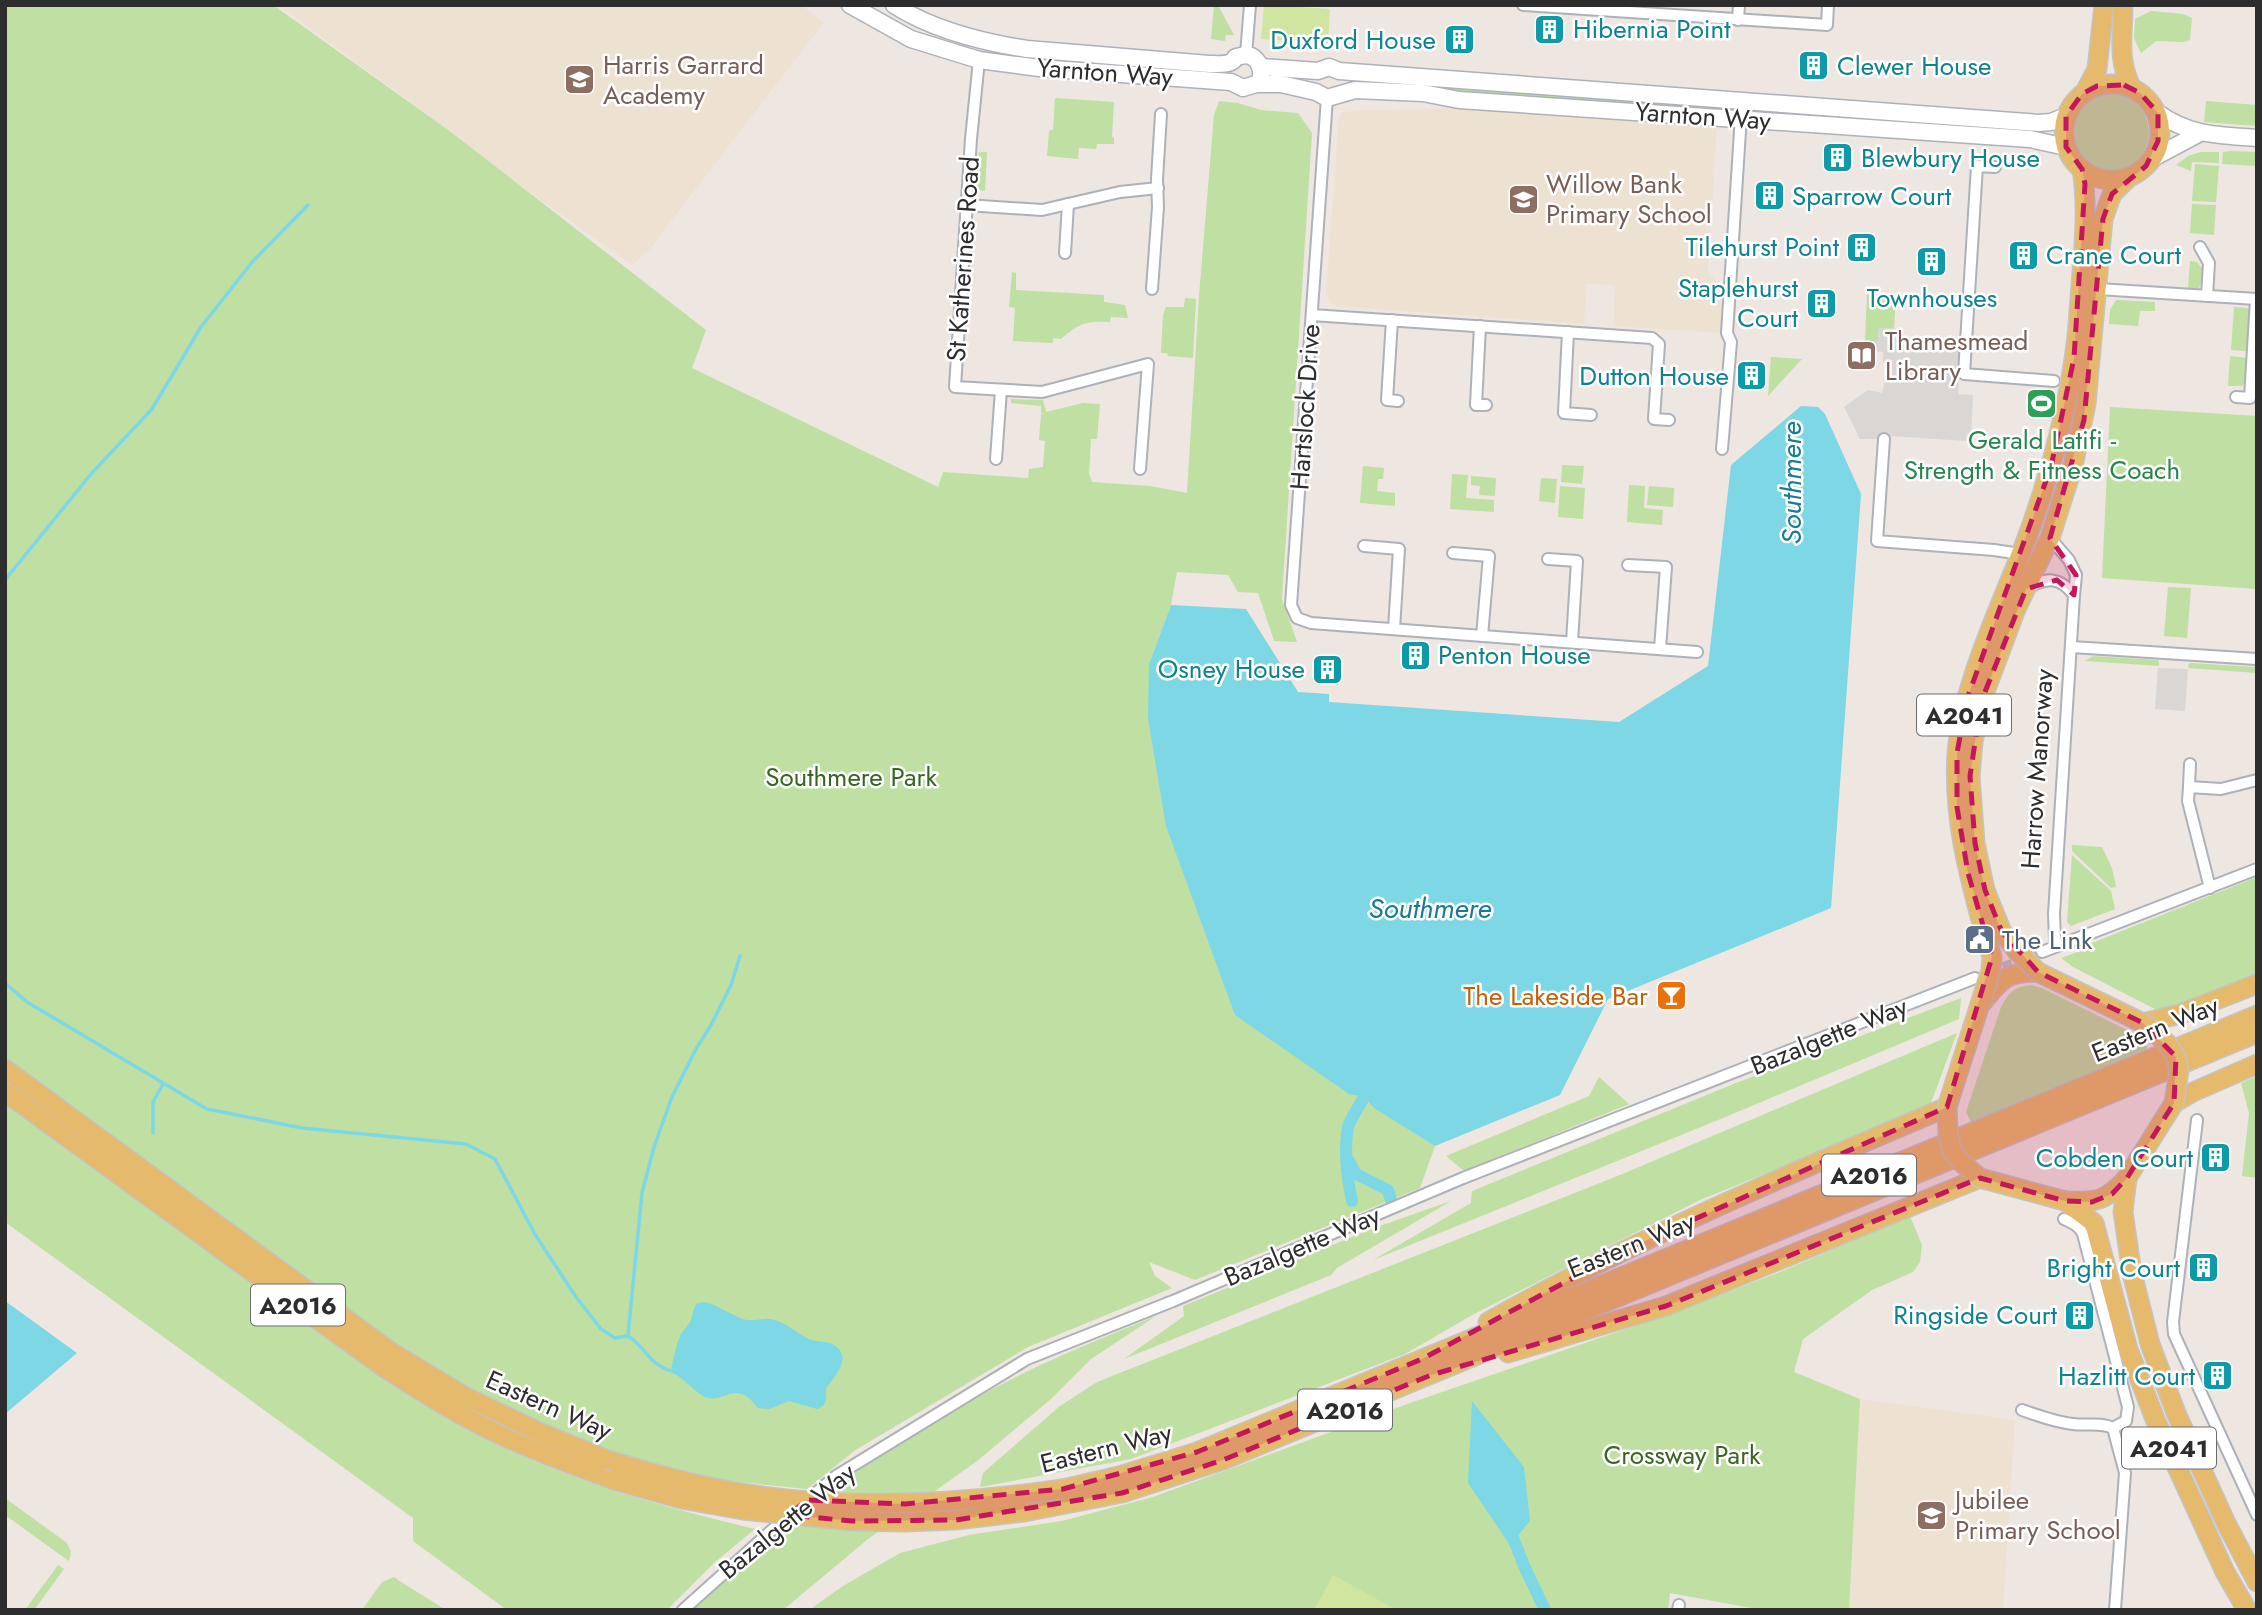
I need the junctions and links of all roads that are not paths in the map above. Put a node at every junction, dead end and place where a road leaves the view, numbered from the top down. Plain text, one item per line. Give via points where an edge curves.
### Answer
1 (849, 5) edge
2 (894, 5) edge
3 (1250, 5) edge
4 (1523, 5) edge
5 (1739, 5) edge
6 (1828, 5) edge
7 (2104, 5) edge
8 (2123, 5) edge
9 (1560, 7) edge
10 (1650, 10) edge
11 (1738, 20) junction
12 (983, 41) junction
13 (1246, 55) junction
14 (979, 60) junction
15 (1231, 63) junction
16 (1261, 67) junction
17 (1318, 71) junction
18 (1339, 71) junction
19 (1231, 82) junction
20 (1256, 84) junction
21 (2131, 87) junction
22 (2085, 92) junction
23 (1328, 95) junction
24 (1742, 100) junction
25 (2158, 113) junction
26 (1161, 114) dead end
27 (2066, 116) junction
28 (1741, 119) junction
29 (2200, 134) junction
30 (2257, 138) edge
31 (2066, 147) junction
32 (2152, 158) junction
33 (1995, 167) dead end
34 (2082, 169) junction
35 (2127, 179) junction
36 (1158, 188) junction
37 (1068, 204) junction
38 (966, 205) junction
39 (2200, 247) dead end
40 (1065, 253) dead end
41 (1152, 289) dead end
42 (2098, 289) junction
43 (2207, 296) junction
44 (2256, 299) edge
45 (1312, 315) junction
46 (1392, 320) junction
47 (1480, 326) junction
48 (1568, 332) junction
49 (2054, 381) dead end
50 (1000, 390) junction
51 (2236, 397) dead end
52 (1398, 401) dead end
53 (1486, 405) dead end
54 (1591, 415) dead end
55 (1669, 420) dead end
56 (1884, 439) dead end
57 (1722, 449) dead end
58 (996, 459) dead end
59 (1140, 469) dead end
60 (2050, 538) junction
61 (1364, 546) dead end
62 (1453, 553) dead end
63 (2020, 554) junction
64 (1548, 559) dead end
65 (1628, 565) dead end
66 (2026, 589) junction
67 (2074, 596) junction
68 (2009, 605) junction
69 (1394, 629) junction
70 (1482, 636) junction
71 (1572, 642) junction
72 (2072, 647) junction
73 (1660, 649) junction
74 (1697, 652) dead end
75 (2257, 659) edge
76 (2190, 764) dead end
77 (2257, 780) edge
78 (2189, 787) junction
79 (2257, 869) edge
80 (2210, 888) junction
81 (2059, 945) junction
82 (2042, 952) tunnel mouth
83 (2038, 972) junction
84 (1975, 978) tunnel mouth
85 (2257, 984) edge
86 (1982, 1003) junction
87 (2257, 1015) edge
88 (2143, 1023) junction
89 (2257, 1033) edge
90 (2257, 1064) edge
91 (5, 1069) edge
92 (5, 1092) edge
93 (2174, 1103) junction
94 (1947, 1107) junction
95 (2197, 1120) dead end
96 (1980, 1178) junction
97 (2127, 1178) junction
98 (2065, 1201) junction
99 (2064, 1219) dead end
100 (1427, 1367) junction
101 (2022, 1410) dead end
102 (2113, 1428) junction
103 (2257, 1514) edge
104 (2257, 1582) edge
105 (683, 1610) edge
106 (2115, 1610) edge
107 (2247, 1610) edge

1 - 14 street, Yarnton Way via 911,38
2 - 12 street, Yarnton Way via 941,28
3 - 13 street
4 - 9 street
5 - 11 street
6 - 11 street via 1827,25
7 - 22 main road via 2097,69
8 - 21 main road via 2122,65
9 - 10 street
10 - 11 street
12 - 14 street
12 - 15 street, Yarnton Way via 1041,50
13 - 15 street, Yarnton Way
13 - 16 street
14 - 19 street, Yarnton Way
14 - 38 street, St Katherines Road
15 - 19 street
16 - 17 street, Yarnton Way
16 - 20 street
17 - 18 street, Yarnton Way via 1329,67
17 - 23 street via 1313,79
18 - 23 street via 1343,88
18 - 24 street, Yarnton Way
19 - 20 street, Yarnton Way via 1244,89
20 - 23 street, Yarnton Way via 1280,84
21 - 22 main road via 2108,84
21 - 25 main road
22 - 27 main road
23 - 28 street, Yarnton Way via 1355,90 1423,93 1459,100
23 - 45 street, Hartslock Drive
24 - 27 street, Yarnton Way via 2039,123
24 - 28 street
25 - 29 street
25 - 32 main road via 2160,133
26 - 36 street
27 - 31 main road
28 - 31 street, Yarnton Way via 2030,139
28 - 57 street
29 - 30 street
29 - 32 street
31 - 34 main road
32 - 35 main road, A2041
33 - 49 street via 1977,166 1964,374
34 - 35 main road via 2102,179
34 - 63 main road, Harrow Manorway / A2041 via 2084,239 2074,358 2056,451
35 - 42 main road, Harrow Manorway / A2041 via 2112,194 2103,219
36 - 37 street
36 - 41 street
37 - 38 street via 1042,210
37 - 40 street
38 - 50 street, St Katherines Road via 955,387
39 - 43 street via 2209,263
42 - 43 street
42 - 60 main road, Harrow Manorway / A2041 via 2084,421
43 - 44 street
44 - 51 street via 2250,398
45 - 46 street
45 - 69 street, Hartslock Drive via 1291,604 1297,618 1311,623
46 - 47 street
46 - 52 street via 1387,400
47 - 48 street
47 - 53 street via 1476,405
48 - 54 street via 1564,413
48 - 55 street via 1652,338 1659,345 1654,419
50 - 58 street
50 - 59 street, St Katherines Road via 1042,392 1148,364
56 - 63 street via 1877,541
60 - 66 main road, Harrow Manorway / A2041
60 - 67 street, Harrow Manorway via 2076,575
61 - 69 street via 1399,549
62 - 70 street via 1489,556
63 - 68 main road, Harrow Manorway / A2041
64 - 71 street via 1577,561
65 - 73 street via 1666,568
66 - 67 street via 2057,580
66 - 68 main road, Harrow Manorway / A2041
67 - 72 street, Harrow Manorway
68 - 83 main road, Harrow Manorway / A2041, bridge via 1981,702 1972,753 1975,843 1985,890 2003,932
68 - 86 main road, Harrow Manorway / A2041, bridge via 1967,698 1957,753 1957,807 1968,873 1992,957
69 - 70 street, Hartslock Drive
70 - 71 street, Hartslock Drive
71 - 73 street, Hartslock Drive
72 - 75 street
72 - 81 street, Harrow Manorway via 2054,914 2054,939
73 - 74 street, Hartslock Drive
76 - 78 street
77 - 78 street via 2221,789
78 - 80 street via 2188,801
79 - 80 street
80 - 81 street
81 - 82 street
83 - 86 main road, bridge via 2019,972 2000,981
83 - 88 main road, bridge
84 - 105 street, Bazalgette Way via 1463,1178 1027,1359 836,1476
85 - 88 main road
86 - 94 main road, bridge
87 - 100 main road, Eastern Way / A2016
88 - 93 main road, bridge via 2176,1057 2179,1071
89 - 100 main road, Eastern Way / A2016
90 - 93 main road
91 - 100 main road, Eastern Way / A2016, bridge via 391,1352 464,1396 538,1432 608,1460 686,1482 794,1500 905,1504 1063,1489 1197,1452
92 - 100 main road, Eastern Way / A2016, bridge via 383,1367 447,1407 541,1453 681,1499 852,1521 956,1520 1024,1512 1173,1478 1223,1460
93 - 97 main road, bridge
94 - 96 main road, bridge via 1952,1151
94 - 100 main road via 1769,1182 1627,1249 1509,1310
95 - 103 street via 2174,1334
96 - 98 main road, bridge
96 - 100 main road via 1666,1306 1595,1329
97 - 98 main road via 2112,1194 2092,1202
97 - 104 main road, A2041 via 2123,1212 2150,1344 2176,1413
98 - 107 main road, A2041 via 2094,1223 2128,1349 2155,1419
99 - 102 street via 2080,1228 2128,1407 2126,1421
101 - 102 street via 2063,1423
102 - 106 street via 2125,1473

